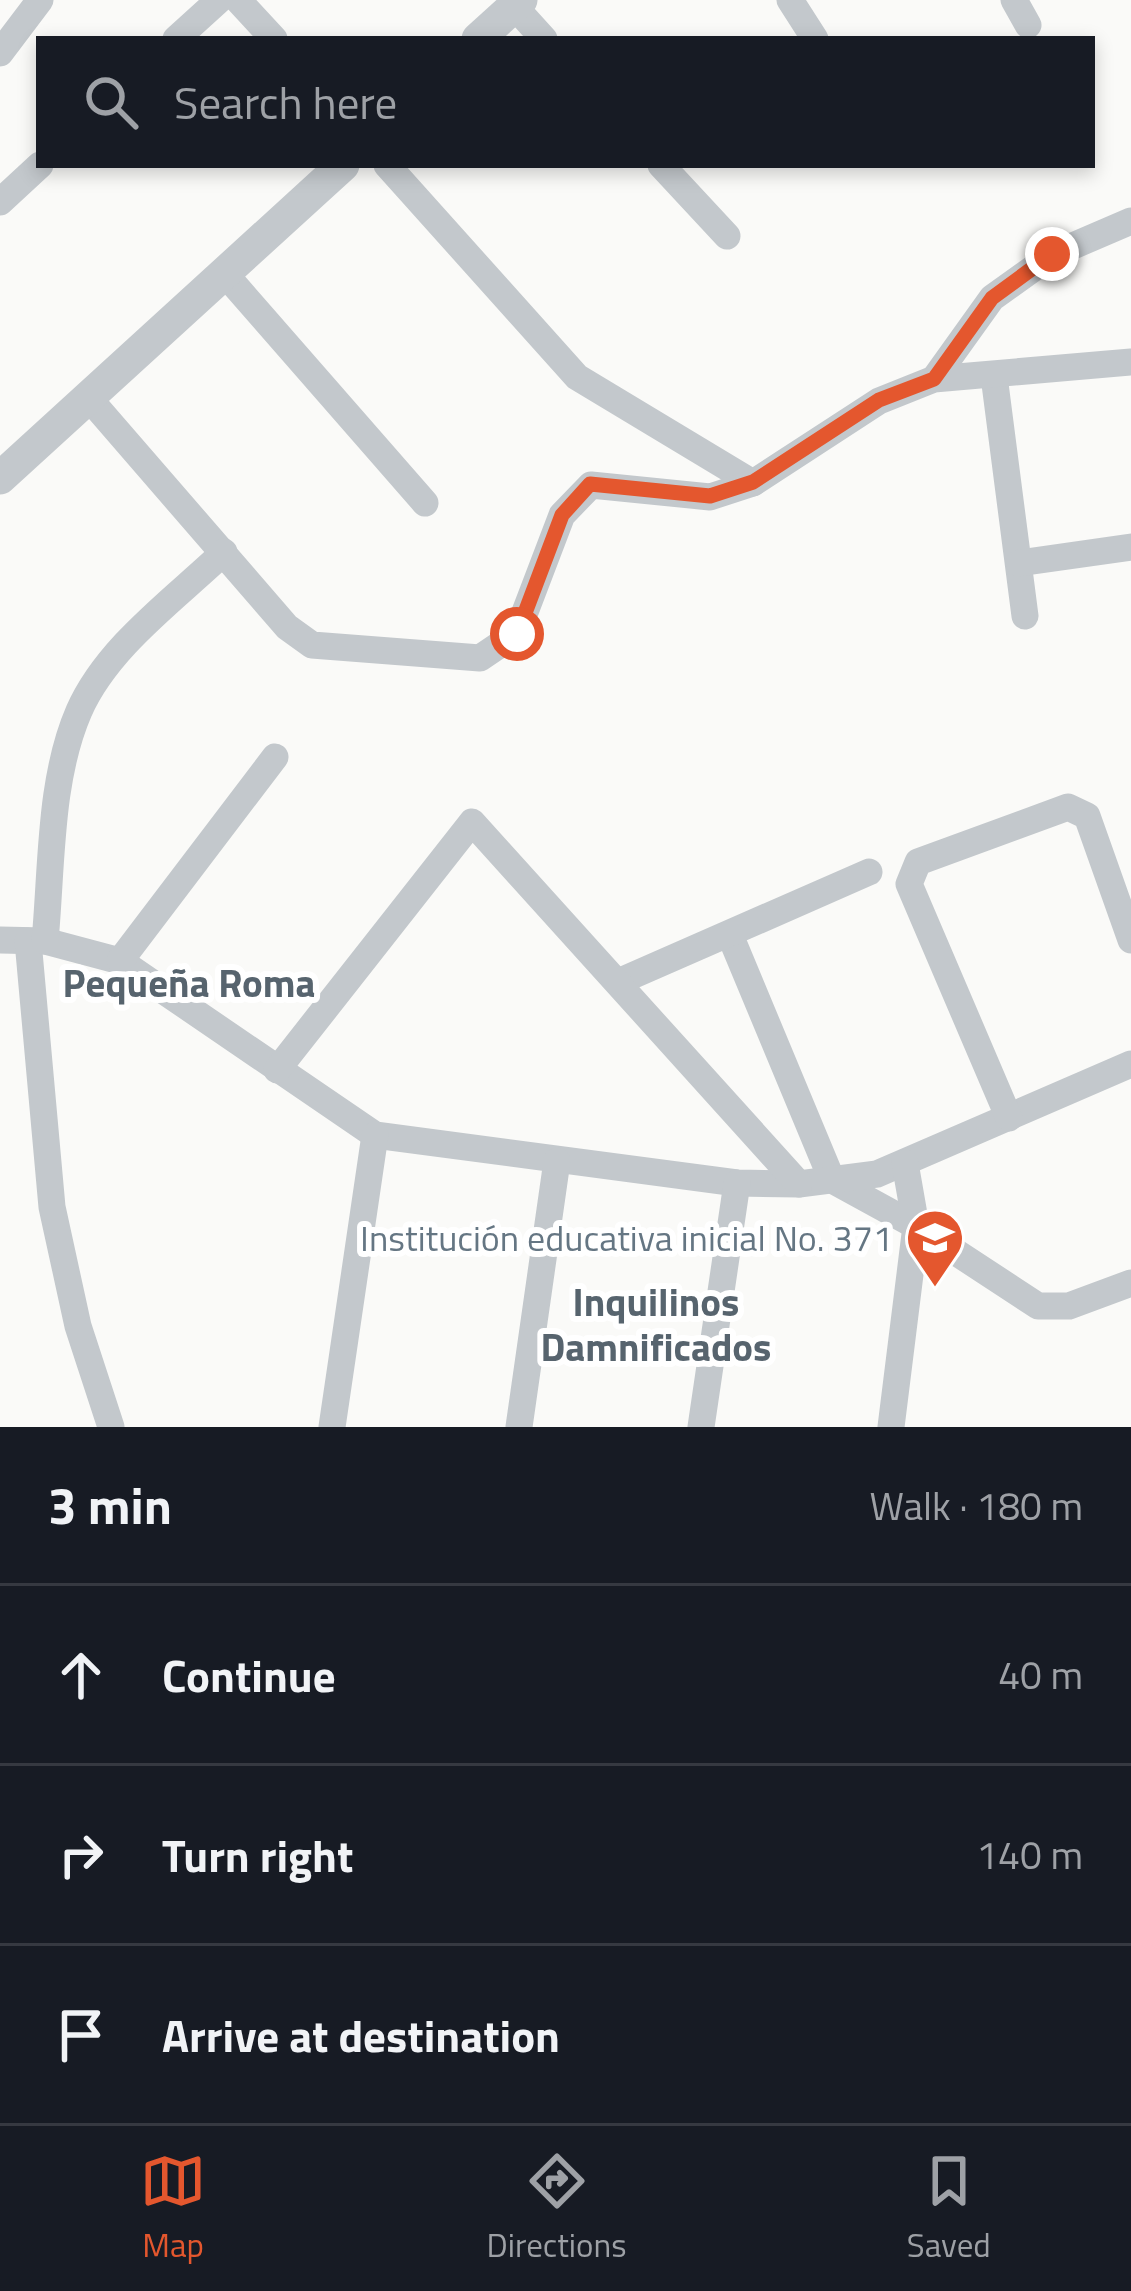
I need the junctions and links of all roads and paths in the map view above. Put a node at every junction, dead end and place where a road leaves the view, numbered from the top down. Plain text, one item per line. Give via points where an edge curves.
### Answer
1 (40, 0) edge
2 (219, 0) edge
3 (238, 0) edge
4 (790, 0) edge
5 (518, 3) edge
6 (179, 36) edge
7 (271, 36) edge
8 (481, 36) edge
9 (542, 36) edge
10 (813, 36) edge
11 (0, 53) edge
12 (37, 168) edge
13 (340, 168) edge
14 (390, 168) edge
15 (664, 168) edge
16 (0, 202) edge
17 (1131, 221) edge
18 (727, 236) dead end
19 (225, 274) junction
20 (1131, 362) edge
21 (994, 376) junction
22 (934, 379) junction
23 (87, 396) junction
24 (0, 478) edge
25 (753, 482) junction
26 (425, 503) dead end
27 (1131, 548) edge
28 (224, 552) junction
29 (1019, 563) junction
30 (1025, 616) dead end
31 (275, 757) dead end
32 (869, 872) dead end
33 (730, 934) junction
34 (1131, 940) edge
35 (24, 941) edge
36 (120, 961) junction
37 (618, 982) junction
38 (1131, 1064) edge
39 (277, 1070) junction
40 (1010, 1118) junction
41 (375, 1135) junction
42 (557, 1161) junction
43 (905, 1163) junction
44 (832, 1180) junction
45 (737, 1183) junction
46 (799, 1184) junction
47 (916, 1226) junction
48 (1131, 1283) edge
49 (111, 1427) edge
50 (332, 1427) edge
51 (519, 1427) edge
52 (700, 1427) edge
53 (890, 1427) edge

1 - 11 street
2 - 6 street
3 - 7 street
4 - 10 street
5 - 8 street
5 - 9 street
12 - 16 street
13 - 19 street
14 - 25 street via 577,376
15 - 18 street
17 - 22 street via 1052,254 992,298
19 - 23 street
19 - 26 street
20 - 21 street
21 - 22 street
21 - 29 street
22 - 25 street via 879,400
23 - 24 street
23 - 28 street
25 - 28 street via 710,496 590,484 562,515 517,634 480,658 312,645
27 - 29 street
28 - 35 street via 116,654 81,707
29 - 30 street
31 - 36 street
32 - 33 street
33 - 37 street
33 - 44 street
34 - 40 street via 1079,809 918,862 909,884
35 - 36 street
35 - 49 street via 52,1208
36 - 39 street
37 - 39 street via 472,821
37 - 46 street
38 - 40 street
39 - 41 street
40 - 43 street
41 - 42 street
41 - 50 street
42 - 45 street
42 - 51 street
43 - 44 street
43 - 47 street
44 - 46 street
44 - 47 street
45 - 46 street
45 - 52 street
47 - 48 street via 1038,1306 1069,1306
47 - 53 street

